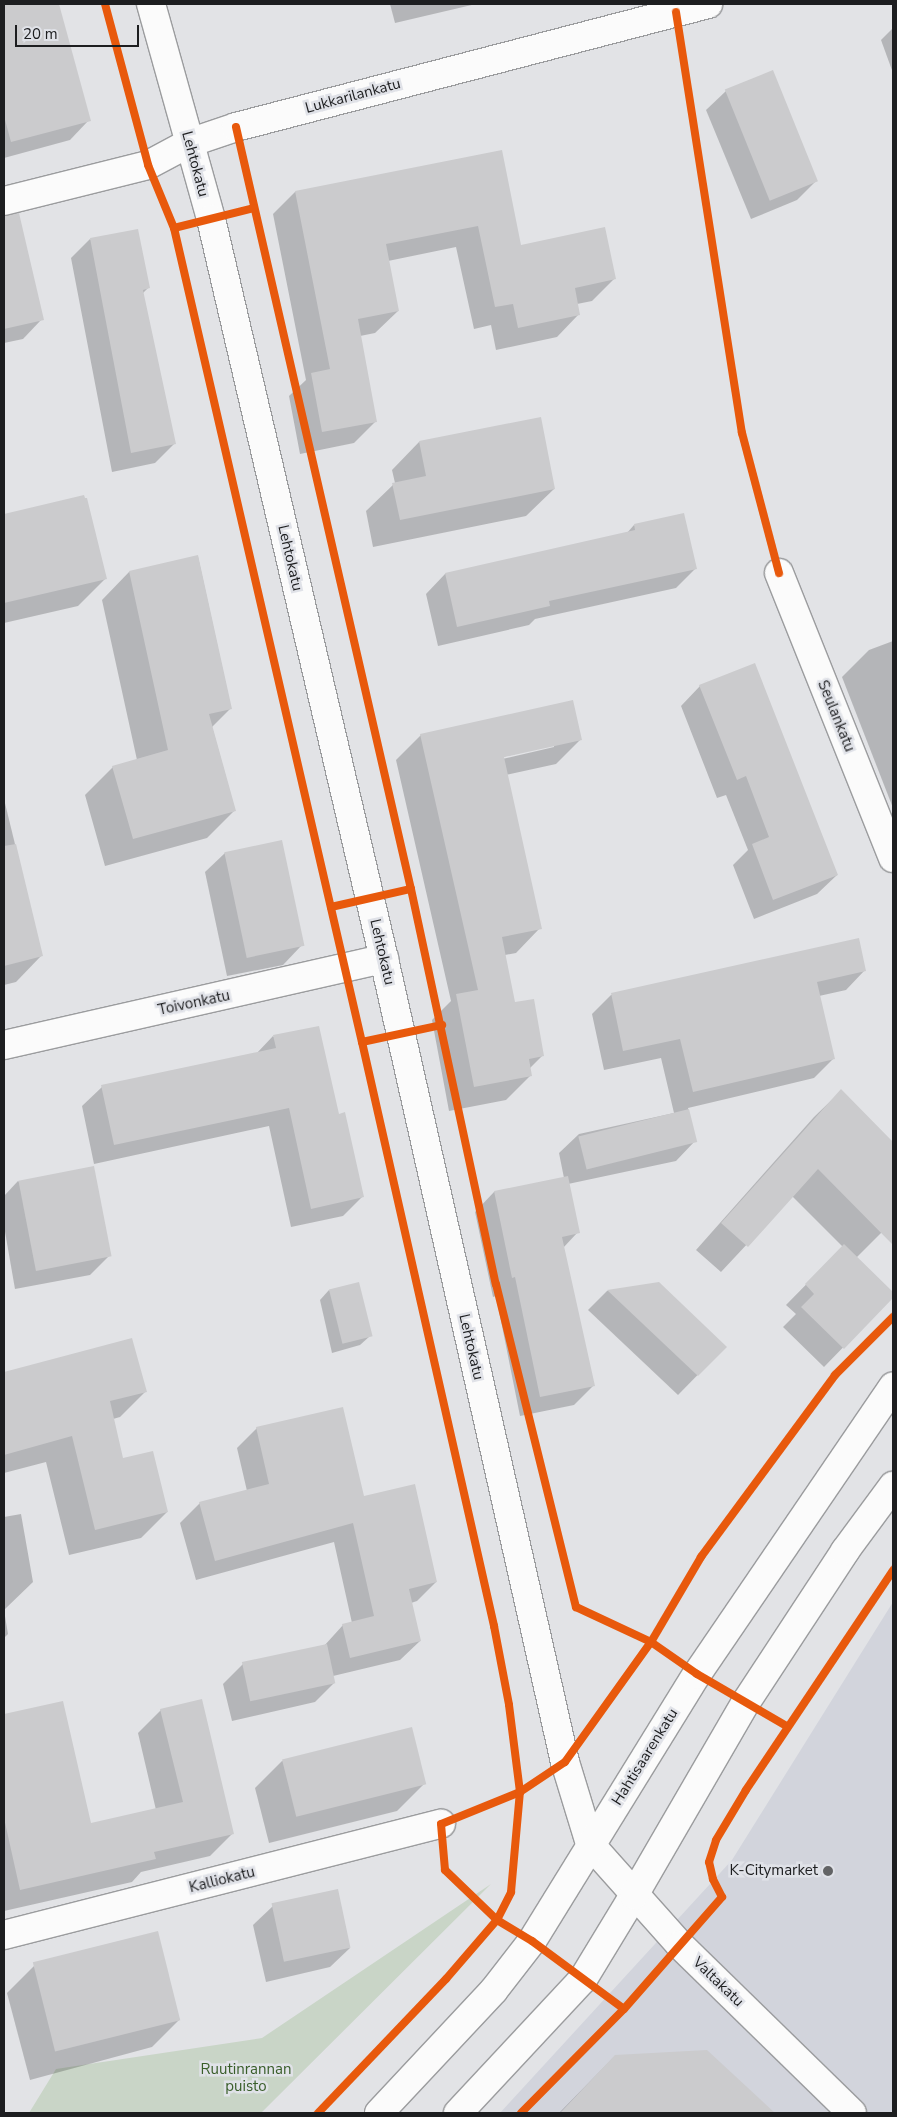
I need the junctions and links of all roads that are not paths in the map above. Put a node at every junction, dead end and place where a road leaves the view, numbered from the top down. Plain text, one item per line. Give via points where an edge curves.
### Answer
1 (151, 4) edge
2 (708, 4) edge
3 (189, 143) junction
4 (4, 200) edge
5 (779, 573) dead end
6 (893, 858) edge
7 (384, 959) junction
8 (4, 1045) edge
9 (893, 1387) edge
10 (893, 1486) edge
11 (441, 1824) dead end
12 (590, 1844) junction
13 (634, 1895) junction
14 (4, 1935) edge
15 (379, 2113) edge
16 (458, 2113) edge
17 (852, 2113) edge

1 - 3 street, Lehtokatu
2 - 3 street, Lukkarilankatu via 236,127
3 - 4 street, Lukkarilankatu via 148,166
3 - 7 street, Lehtokatu via 213,229
5 - 6 street, Seulankatu
7 - 8 street, Toivonkatu
7 - 12 street, Lehtokatu via 563,1752
9 - 12 street, Hahtisaarenkatu via 698,1674
10 - 13 street via 845,1551 746,1702
11 - 14 street, Kalliokatu
12 - 13 street, Valtakatu
12 - 15 street, Hahtisaarenkatu via 532,1941 494,1990
13 - 16 street via 583,1979
13 - 17 street, Valtakatu via 680,1945

